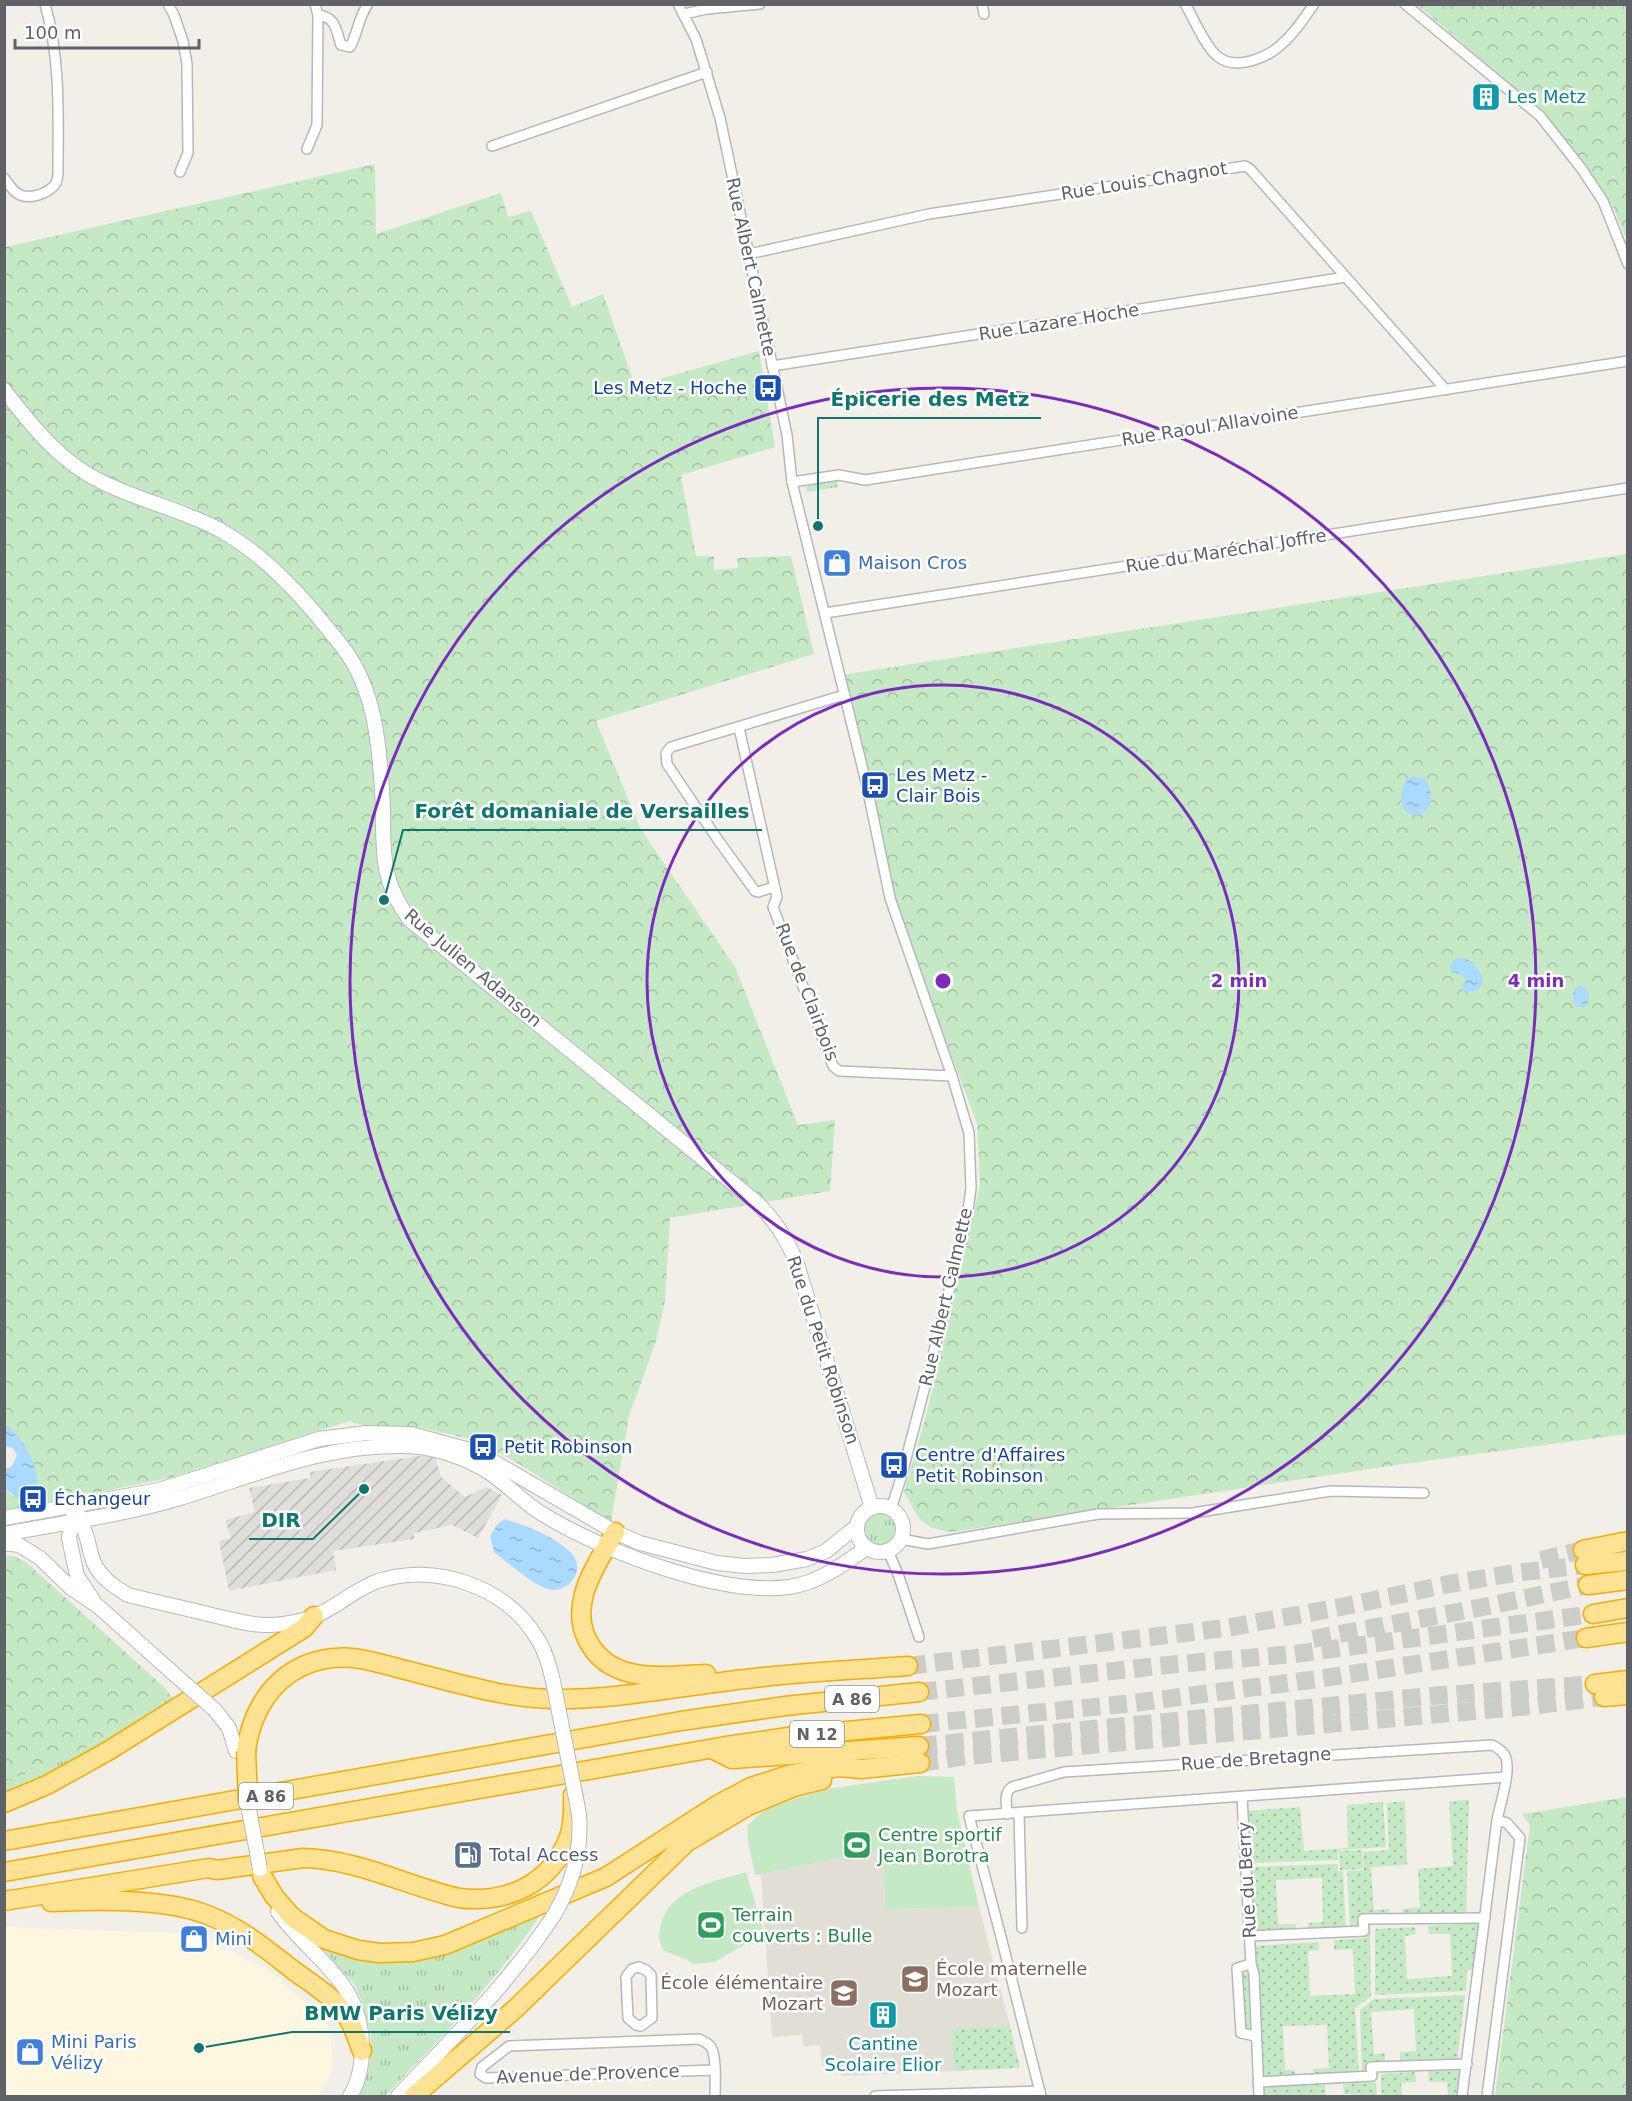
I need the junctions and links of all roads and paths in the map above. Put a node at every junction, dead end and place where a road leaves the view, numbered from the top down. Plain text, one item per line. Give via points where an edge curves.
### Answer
1 (45, 4) edge
2 (168, 4) edge
3 (315, 4) edge
4 (368, 4) edge
5 (678, 4) edge
6 (760, 4) edge
7 (1185, 4) edge
8 (1314, 4) edge
9 (1406, 4) edge
10 (684, 14) junction
11 (318, 15) junction
12 (707, 72) junction
13 (492, 146) dead end
14 (307, 149) dead end
15 (180, 172) dead end
16 (4, 178) edge
17 (748, 255) junction
18 (1628, 264) edge
19 (1346, 277) junction
20 (1628, 361) edge
21 (772, 366) junction
22 (4, 390) edge
23 (1446, 390) junction
24 (792, 482) junction
25 (1628, 488) edge
26 (825, 613) junction
27 (844, 695) junction
28 (739, 728) junction
29 (774, 887) junction
30 (952, 1076) junction
31 (756, 1202) joint
32 (1424, 1493) dead end
33 (93, 1501) junction
34 (58, 1508) junction
35 (872, 1508) junction
36 (891, 1509) junction
37 (4, 1518) edge
38 (78, 1520) junction
39 (857, 1526) junction
40 (4, 1534) edge
41 (611, 1539) junction
42 (901, 1539) junction
43 (1628, 1541) edge
44 (4, 1543) edge
45 (866, 1548) junction
46 (888, 1551) junction
47 (1628, 1561) edge
48 (1628, 1580) edge
49 (1588, 1584) tunnel mouth
50 (99, 1607) junction
51 (1628, 1608) edge
52 (1593, 1614) tunnel mouth
53 (314, 1616) junction
54 (1628, 1632) edge
55 (919, 1637) dead end
56 (1586, 1638) tunnel mouth
57 (908, 1666) tunnel mouth
58 (748, 1678) junction
59 (1628, 1680) edge
60 (919, 1692) tunnel mouth
61 (1601, 1695) junction
62 (1628, 1695) edge
63 (1628, 1702) edge
64 (921, 1724) tunnel mouth
65 (714, 1750) junction
66 (241, 1751) junction
67 (861, 1768) junction
68 (1506, 1777) junction
69 (573, 1791) junction
70 (1242, 1797) junction
71 (248, 1802) joint
72 (4, 1803) edge
73 (1018, 1813) junction
74 (1007, 1814) junction
75 (1497, 1820) junction
76 (4, 1841) edge
77 (4, 1872) edge
78 (261, 1873) junction
79 (4, 1902) edge
80 (1485, 1917) junction
81 (1022, 1928) dead end
82 (1250, 1936) junction
83 (1251, 1964) junction
84 (641, 2026) junction
85 (1255, 2036) junction
86 (642, 2041) junction
87 (362, 2051) junction
88 (1467, 2064) junction
89 (714, 2070) junction
90 (1258, 2082) junction
91 (1040, 2094) edge
92 (350, 2097) edge
93 (398, 2097) edge
94 (414, 2097) edge
95 (715, 2097) edge
96 (875, 2097) edge
97 (1259, 2097) edge
98 (1462, 2097) edge
99 (1487, 2097) edge

1 - 16 street via 57,67 58,173 55,184 46,191 23,197
2 - 15 street via 183,41 187,64 188,153
3 - 11 street
4 - 11 street via 350,47 341,45 330,18
5 - 10 street, Rue Albert Calmette
6 - 10 street
7 - 8 street via 1218,57 1240,63 1272,52 1285,42
9 - 18 street via 1540,116 1603,201
10 - 12 street, Rue Albert Calmette
11 - 14 street via 317,125
12 - 13 street
12 - 17 street, Rue Albert Calmette
17 - 19 street, Rue Louis Chagnot via 929,214 1245,166
17 - 21 street, Rue Albert Calmette
19 - 21 street, Rue Lazare Hoche
19 - 23 street, Rue Louis Chagnot
20 - 23 street, Rue Raoul Allavoine
21 - 24 street, Rue Albert Calmette via 787,435
22 - 31 main road, Rue Julien Adanson via 49,443 78,468 109,486 218,530 252,551 297,593 345,650 365,686 375,724 384,862 390,888 410,920
23 - 24 street, Rue Raoul Allavoine via 865,480 839,475
24 - 26 street, Rue Albert Calmette
25 - 26 street, Rue du Maréchal Joffre
26 - 27 street, Rue Albert Calmette
27 - 28 street
27 - 30 street, Rue Albert Calmette via 890,898
28 - 29 street
28 - 29 street via 671,747 666,753 667,764 755,891
29 - 30 street, Rue de Clairbois via 777,897 773,907 833,1066 839,1071
30 - 36 street, Rue Albert Calmette via 969,1133 971,1188 967,1218
31 - 35 main road, Rue du Petit Robinson via 777,1224 796,1261
32 - 42 street via 1331,1491 1193,1513 1098,1514 928,1544
33 - 34 main road
33 - 38 main road
33 - 41 main road via 159,1490 319,1439 366,1433 411,1434 477,1452 568,1507
34 - 37 main road
34 - 38 main road
35 - 36 main road
35 - 39 main road via 863,1514
36 - 42 main road via 900,1519
38 - 40 main road
38 - 41 main road via 179,1498 287,1463 335,1452 405,1446 445,1453 474,1464 543,1514
38 - 50 main road via 69,1538 75,1567
38 - 53 main road via 85,1529 95,1566 112,1586 128,1595 260,1625
39 - 41 main road via 826,1551 786,1564 717,1563
39 - 45 main road via 858,1538
41 - 45 main road via 688,1575 765,1588 815,1580
41 - 58 highway via 584,1592 581,1609 584,1634 600,1658 621,1671 637,1675 731,1672
42 - 46 main road
43 - 47 highway via 1584,1558
44 - 50 main road via 30,1551
45 - 46 main road
46 - 55 street
48 - 49 highway
50 - 66 main road, bridge via 215,1710 230,1728
51 - 52 highway
53 - 69 main road, bridge via 358,1589 380,1581 429,1574 464,1581 490,1594 525,1621 542,1646 554,1681
53 - 72 highway via 304,1628 108,1751 47,1785
54 - 56 highway
57 - 58 highway
58 - 66 highway via 604,1698 534,1698 360,1659 332,1658 297,1669 277,1683 256,1713
59 - 61 highway
60 - 76 highway, A 86 via 681,1721
61 - 62 highway
61 - 63 highway
64 - 65 highway, N 12 via 795,1736
65 - 67 highway, A 86 via 732,1758 919,1754
65 - 77 highway, A 86
66 - 71 highway, bridge
67 - 78 highway via 791,1774 751,1787 606,1877 431,1949 379,1953 324,1939 292,1917
67 - 94 highway via 771,1795 687,1842 515,2009
68 - 70 street, Rue de Bretagne
68 - 74 street, Rue de Bretagne via 1505,1754 1485,1744 1064,1772 1012,1787 1006,1794
68 - 75 street, Rue de Bretagne
69 - 79 highway via 572,1827 559,1855 544,1873 509,1896 459,1898 348,1864 303,1858 209,1868
69 - 93 main road, bridge via 579,1814 578,1855 569,1886 554,1915 495,1991
70 - 73 street, Rue de Bretagne
70 - 82 street, Rue du Berry
71 - 78 main road, bridge
73 - 74 street, Rue de Bretagne
73 - 81 street
74 - 91 street, Rue de Bretagne via 969,1816
75 - 80 street, Rue de Bretagne
75 - 99 street via 1507,1823 1520,1838
78 - 87 main road via 279,1914 351,1997 360,2019
79 - 87 highway via 139,1902 205,1913 253,1939 328,1997 350,2022
80 - 82 street via 1363,1919 1364,1931
80 - 88 street, Rue de Bretagne
82 - 83 street, Rue du Berry
83 - 85 street, Rue du Berry
83 - 85 street, Rue du Berry via 1237,1968 1241,2033
84 - 84 street via 652,2018 651,1976 639,1967 626,1977 628,2018
84 - 86 street
85 - 90 street, Rue du Berry
86 - 89 street, Avenue de Provence via 699,2039 713,2050
86 - 89 street, Avenue de Provence via 509,2046 482,2067 480,2074 486,2078
87 - 92 main road
88 - 90 street via 1371,2067 1372,2076
88 - 98 street, Rue de Bretagne
89 - 95 street
90 - 97 street, Rue du Berry
91 - 96 street

